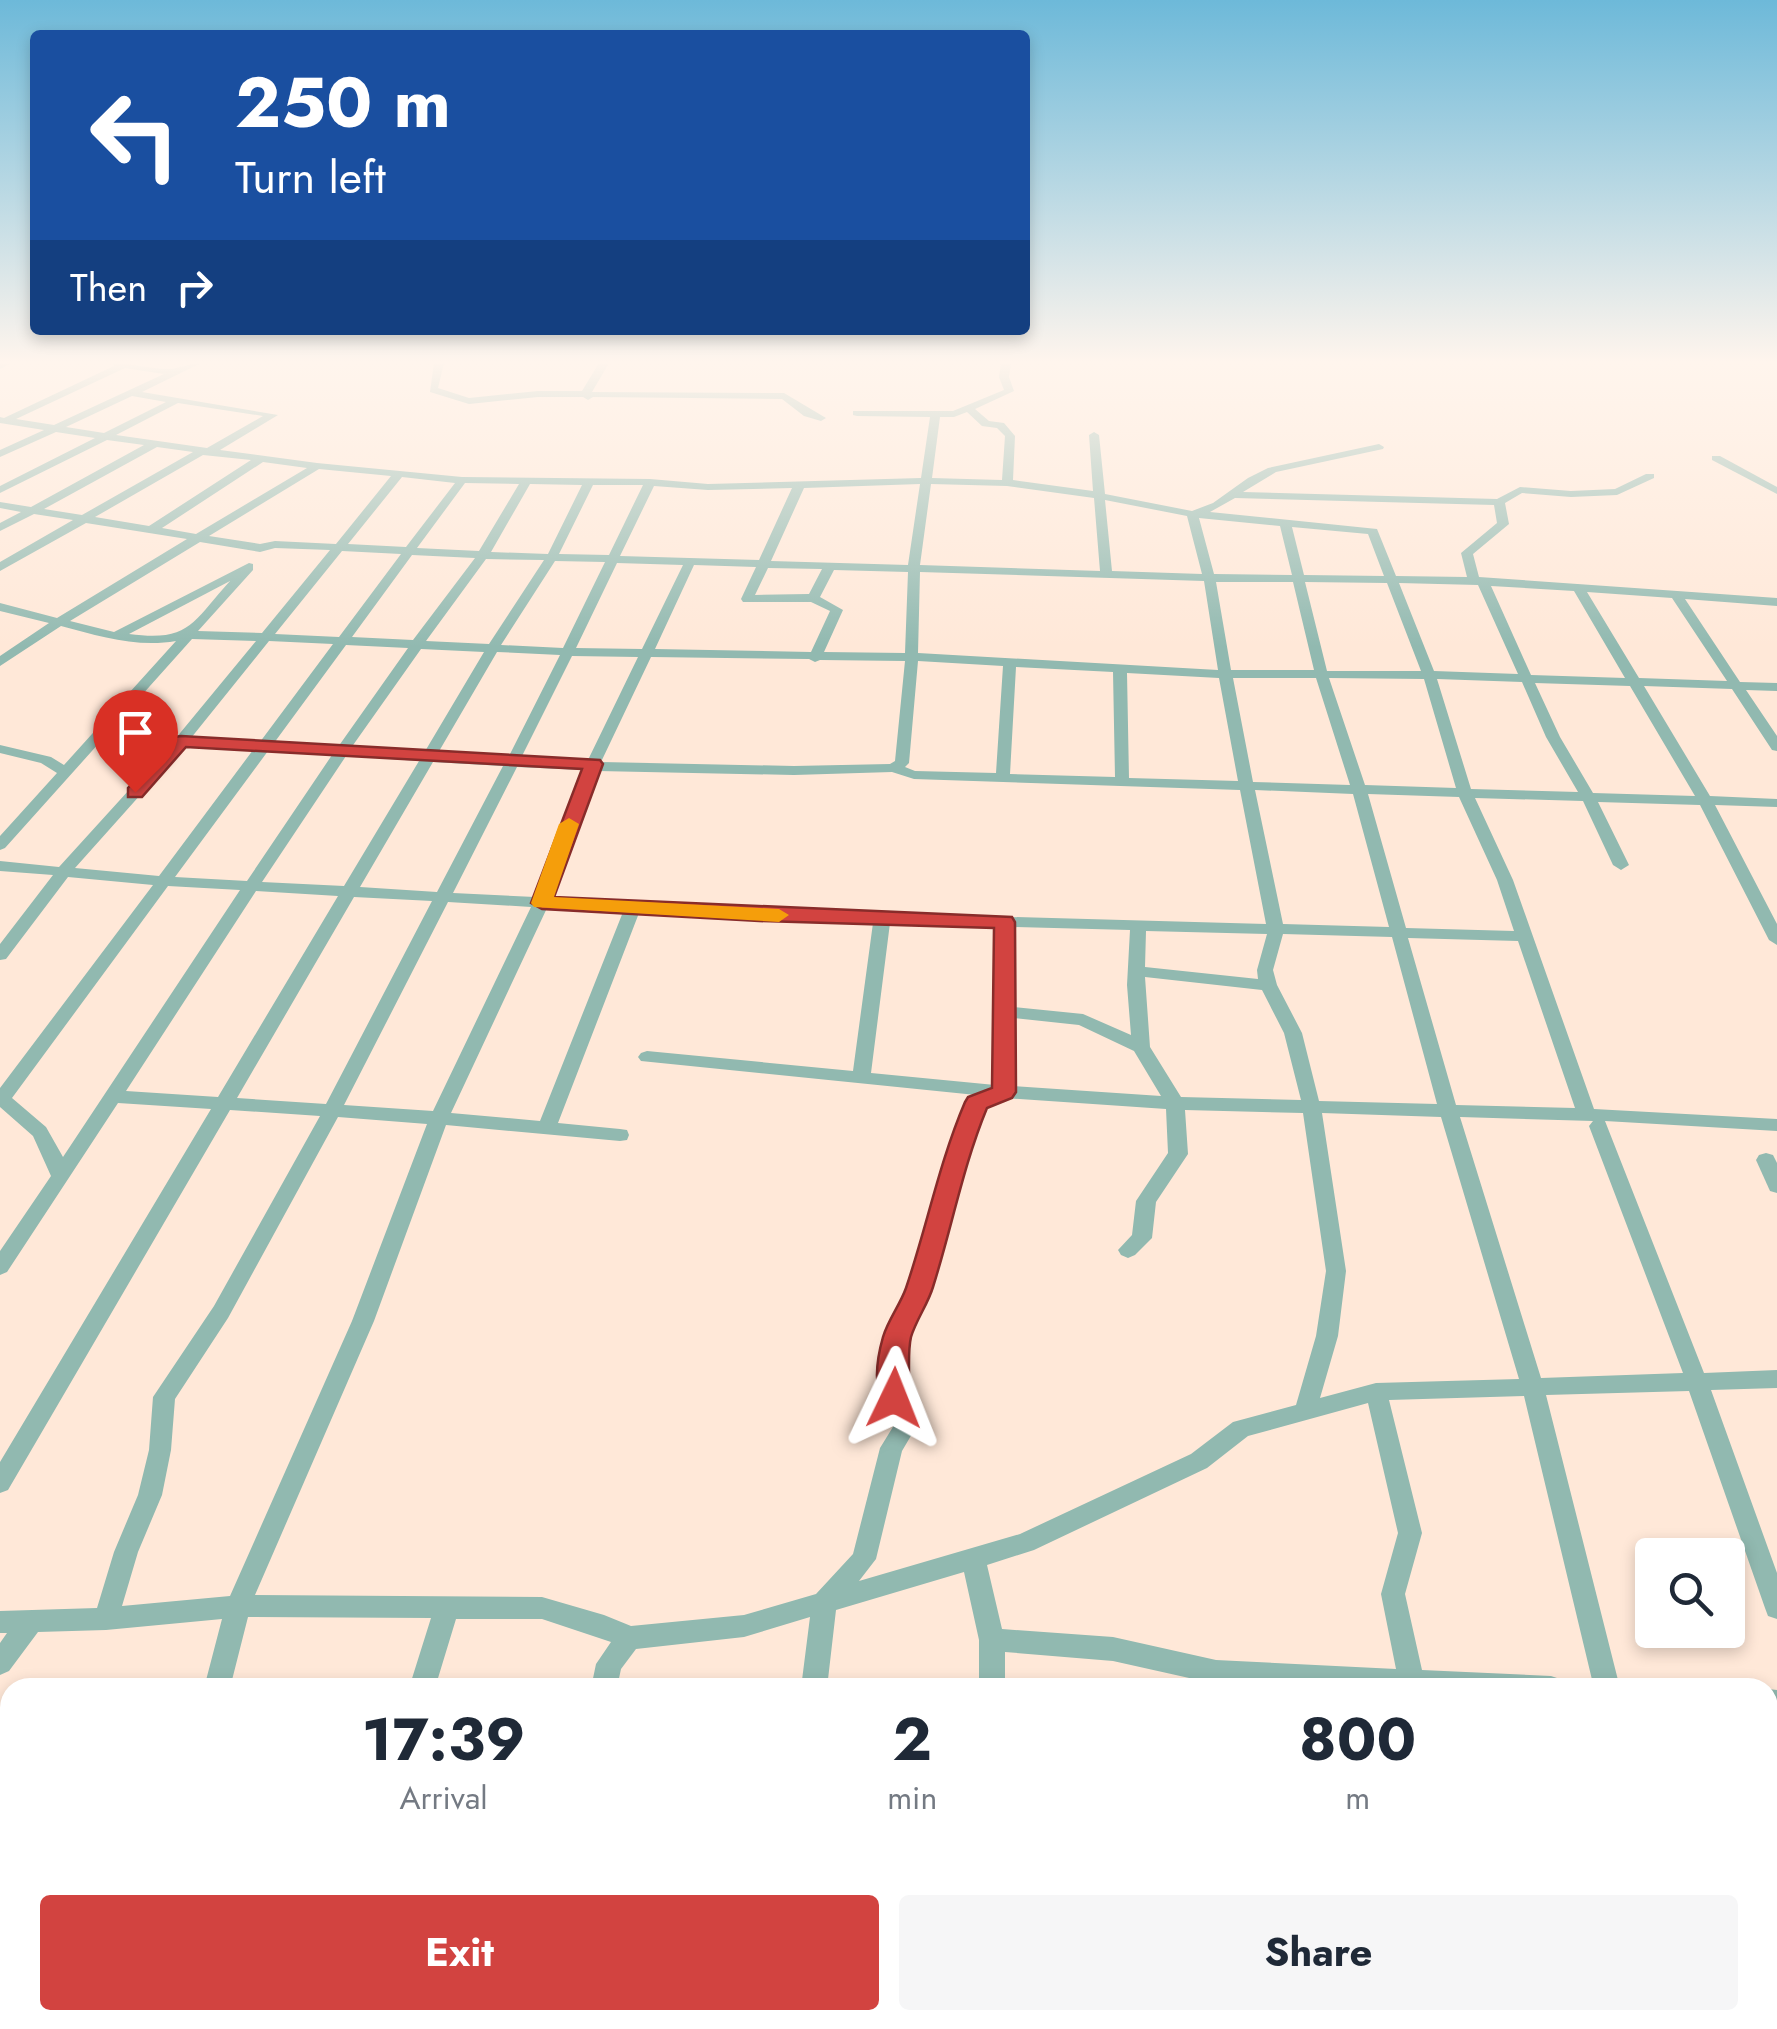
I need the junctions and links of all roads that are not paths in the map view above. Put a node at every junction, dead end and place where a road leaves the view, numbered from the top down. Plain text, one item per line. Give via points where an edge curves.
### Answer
1 (63, 458) edge
2 (130, 458) edge
3 (194, 458) edge
4 (247, 458) edge
5 (929, 458) edge
6 (1009, 458) edge
7 (1095, 458) edge
8 (1342, 458) edge
9 (1716, 458) dead end
10 (260, 459) junction
11 (317, 466) junction
12 (398, 475) junction
13 (1650, 476) dead end
14 (462, 480) junction
15 (526, 481) junction
16 (925, 481) junction
17 (589, 482) junction
18 (650, 482) junction
19 (1007, 483) junction
20 (800, 484) junction
21 (0, 490) edge
22 (1777, 491) edge
23 (1235, 494) junction
24 (1097, 497) junction
25 (1499, 502) junction
26 (0, 506) edge
27 (31, 512) junction
28 (1192, 514) junction
29 (85, 522) junction
30 (1285, 522) junction
31 (0, 528) edge
32 (150, 530) junction
33 (200, 540) junction
34 (260, 548) junction
35 (341, 548) junction
36 (407, 551) junction
37 (483, 555) junction
38 (552, 558) junction
39 (612, 558) junction
40 (690, 562) junction
41 (764, 564) junction
42 (830, 566) junction
43 (0, 567) edge
44 (249, 567) junction
45 (914, 568) junction
46 (1106, 573) junction
47 (1209, 578) junction
48 (1298, 580) junction
49 (1391, 581) junction
50 (1479, 583) junction
51 (1580, 589) junction
52 (1678, 596) junction
53 (813, 598) junction
54 (1775, 605) edge
55 (0, 607) edge
56 (59, 622) junction
57 (116, 636) junction
58 (189, 636) junction
59 (267, 637) junction
60 (340, 643) junction
61 (415, 645) junction
62 (492, 649) junction
63 (568, 652) junction
64 (643, 654) junction
65 (815, 658) junction
66 (912, 658) junction
67 (0, 662) edge
68 (1010, 664) junction
69 (1120, 670) junction
70 (1225, 674) junction
71 (1321, 674) junction
72 (1429, 675) junction
73 (1525, 678) junction
74 (1633, 682) junction
75 (1737, 686) junction
76 (1777, 687) edge
77 (96, 738) junction
78 (181, 741) junction
79 (262, 747) junction
80 (1777, 747) edge
81 (0, 749) edge
82 (345, 751) junction
83 (430, 755) junction
84 (512, 762) junction
85 (594, 764) junction
86 (894, 768) junction
87 (66, 772) junction
88 (1003, 776) junction
89 (1122, 780) junction
90 (1248, 786) junction
91 (1359, 790) junction
92 (1465, 793) junction
93 (1588, 796) junction
94 (1705, 801) junction
95 (1777, 804) edge
96 (0, 845) edge
97 (1621, 865) dead end
98 (0, 866) edge
99 (65, 870) junction
100 (166, 881) junction
101 (252, 884) junction
102 (352, 891) junction
103 (440, 898) junction
104 (542, 903) junction
105 (633, 906) junction
106 (882, 919) junction
107 (1004, 922) junction
108 (1138, 928) junction
109 (1276, 930) junction
110 (1400, 936) junction
111 (1526, 936) junction
112 (1777, 940) edge
113 (0, 955) edge
114 (1137, 970) junction
115 (1268, 984) junction
116 (1004, 1012) junction
117 (1141, 1046) junction
118 (648, 1058) dead end
119 (861, 1079) junction
120 (1004, 1092) junction
121 (112, 1096) junction
122 (1, 1100) edge
123 (224, 1102) junction
124 (1175, 1102) junction
125 (1312, 1109) junction
126 (1449, 1112) junction
127 (439, 1118) junction
128 (1593, 1120) junction
129 (1777, 1125) edge
130 (547, 1128) junction
131 (620, 1135) dead end
132 (1766, 1160) dead end
133 (61, 1177) junction
134 (1777, 1186) edge
135 (1128, 1250) dead end
136 (0, 1267) edge
137 (1777, 1379) edge
138 (1696, 1380) junction
139 (1533, 1388) junction
140 (1376, 1392) junction
141 (1305, 1412) junction
142 (0, 1483) edge
143 (974, 1557) junction
144 (825, 1601) junction
145 (238, 1606) junction
146 (446, 1608) junction
147 (1777, 1608) edge
148 (106, 1619) junction
149 (0, 1622) edge
150 (30, 1623) junction
151 (629, 1638) junction
152 (992, 1640) junction
153 (0, 1663) edge
154 (220, 1678) edge
155 (425, 1678) edge
156 (606, 1678) edge
157 (815, 1678) edge
158 (992, 1678) edge
159 (1210, 1678) edge
160 (1411, 1678) edge
161 (1605, 1678) edge

1 - 21 street
2 - 27 street
3 - 29 street
4 - 10 street
5 - 16 street
6 - 19 street
7 - 24 street
8 - 23 street via 1272,470
9 - 22 street
10 - 11 street
10 - 32 street
11 - 12 street
11 - 33 street
12 - 14 street
12 - 35 street
13 - 25 street via 1617,492 1520,490
14 - 15 street
14 - 36 street
15 - 17 street
15 - 37 street
16 - 19 street
16 - 20 street
16 - 45 street
17 - 18 street
17 - 38 street
18 - 20 street
18 - 39 street
19 - 24 street
20 - 41 street
23 - 25 street
23 - 28 street via 1218,508
24 - 28 street
24 - 46 street
25 - 50 street via 1503,524 1467,553
26 - 27 street
27 - 29 street
27 - 31 street
28 - 30 street
28 - 47 street
29 - 32 street
29 - 43 street
30 - 48 street
30 - 49 street via 1373,531
32 - 33 street
33 - 34 street
33 - 56 street
34 - 35 street
34 - 44 street
35 - 36 street
35 - 59 street
36 - 37 street
36 - 60 street
37 - 38 street
37 - 61 street
38 - 39 street
38 - 62 street
39 - 40 street
39 - 63 street
40 - 41 street
40 - 64 street
41 - 42 street
41 - 53 street via 747,600
42 - 45 street
42 - 53 street
44 - 57 street
44 - 58 street
45 - 46 street
45 - 66 street
46 - 47 street
47 - 48 street
47 - 70 street
48 - 49 street
48 - 71 street
49 - 50 street
49 - 72 street
50 - 51 street
50 - 73 street
51 - 52 street
51 - 74 street
52 - 54 street
52 - 75 street
53 - 65 street via 837,610
55 - 56 street
56 - 57 street
56 - 67 street
57 - 58 street
58 - 59 street
58 - 77 street
59 - 60 street
59 - 78 street
60 - 61 street
60 - 79 street
61 - 62 street
61 - 82 street
62 - 63 street
62 - 83 street
63 - 64 street
63 - 84 street
64 - 65 street
64 - 85 street
65 - 66 street
66 - 68 street
66 - 86 street via 902,758
68 - 69 street
68 - 88 street
69 - 70 street
69 - 89 street
70 - 71 street
70 - 90 street
71 - 72 street
71 - 91 street
72 - 73 street
72 - 92 street
73 - 74 street
73 - 93 street
74 - 75 street
74 - 94 street
75 - 76 street
75 - 80 street
77 - 78 street
77 - 87 street
78 - 79 street
78 - 99 street
79 - 82 street
79 - 100 street
81 - 87 street
82 - 83 street
82 - 101 street
83 - 84 street
83 - 102 street
84 - 85 street
84 - 103 street
85 - 86 street
85 - 104 street
86 - 88 street
87 - 96 street
88 - 89 street
89 - 90 street
90 - 91 street
90 - 109 street
91 - 92 street
91 - 110 street
92 - 93 street
92 - 111 street
93 - 94 street
93 - 97 street
94 - 95 street
94 - 112 street
98 - 99 street
99 - 100 street
99 - 113 street
100 - 101 street
100 - 122 street
101 - 102 street
101 - 121 street
102 - 103 street
102 - 123 street
103 - 104 street
103 - 148 street via 320,1134 221,1312 164,1397 150,1495
104 - 105 street
104 - 127 street
105 - 106 street
105 - 130 street
106 - 107 street
106 - 119 street
107 - 108 street
107 - 116 street
108 - 109 street
108 - 114 street
109 - 110 street
109 - 115 street
110 - 111 street
110 - 126 street
111 - 128 street
114 - 115 street
114 - 117 street
115 - 125 street via 1293,1033
116 - 117 street via 1083,1020
116 - 120 street
117 - 124 street
118 - 119 street
119 - 120 street
120 - 124 street
120 - 144 street via 977,1102 954,1156 919,1290 894,1353 894,1398 908,1422 891,1448 864,1559
121 - 123 street
121 - 133 street
122 - 133 street via 39,1127
123 - 127 street
123 - 142 street
124 - 125 street
124 - 135 street via 1178,1154 1146,1201 1142,1238
125 - 126 street
125 - 141 street via 1336,1272 1327,1336
126 - 128 street
126 - 139 street
127 - 130 street
127 - 145 street via 362,1321
128 - 129 street
128 - 138 street
130 - 131 street
132 - 134 street
133 - 136 street
137 - 138 street
138 - 139 street
138 - 147 street
139 - 140 street
139 - 161 street
140 - 141 street
140 - 160 street via 1410,1533 1393,1594
141 - 143 street via 1241,1429 1199,1461 1025,1544
143 - 144 street
143 - 152 street
144 - 151 street via 744,1626
144 - 157 street
145 - 146 street
145 - 148 street
145 - 154 street
146 - 151 street via 542,1608
146 - 155 street
148 - 150 street
149 - 150 street
150 - 153 street
151 - 156 street
152 - 158 street
152 - 159 street via 1113,1649

